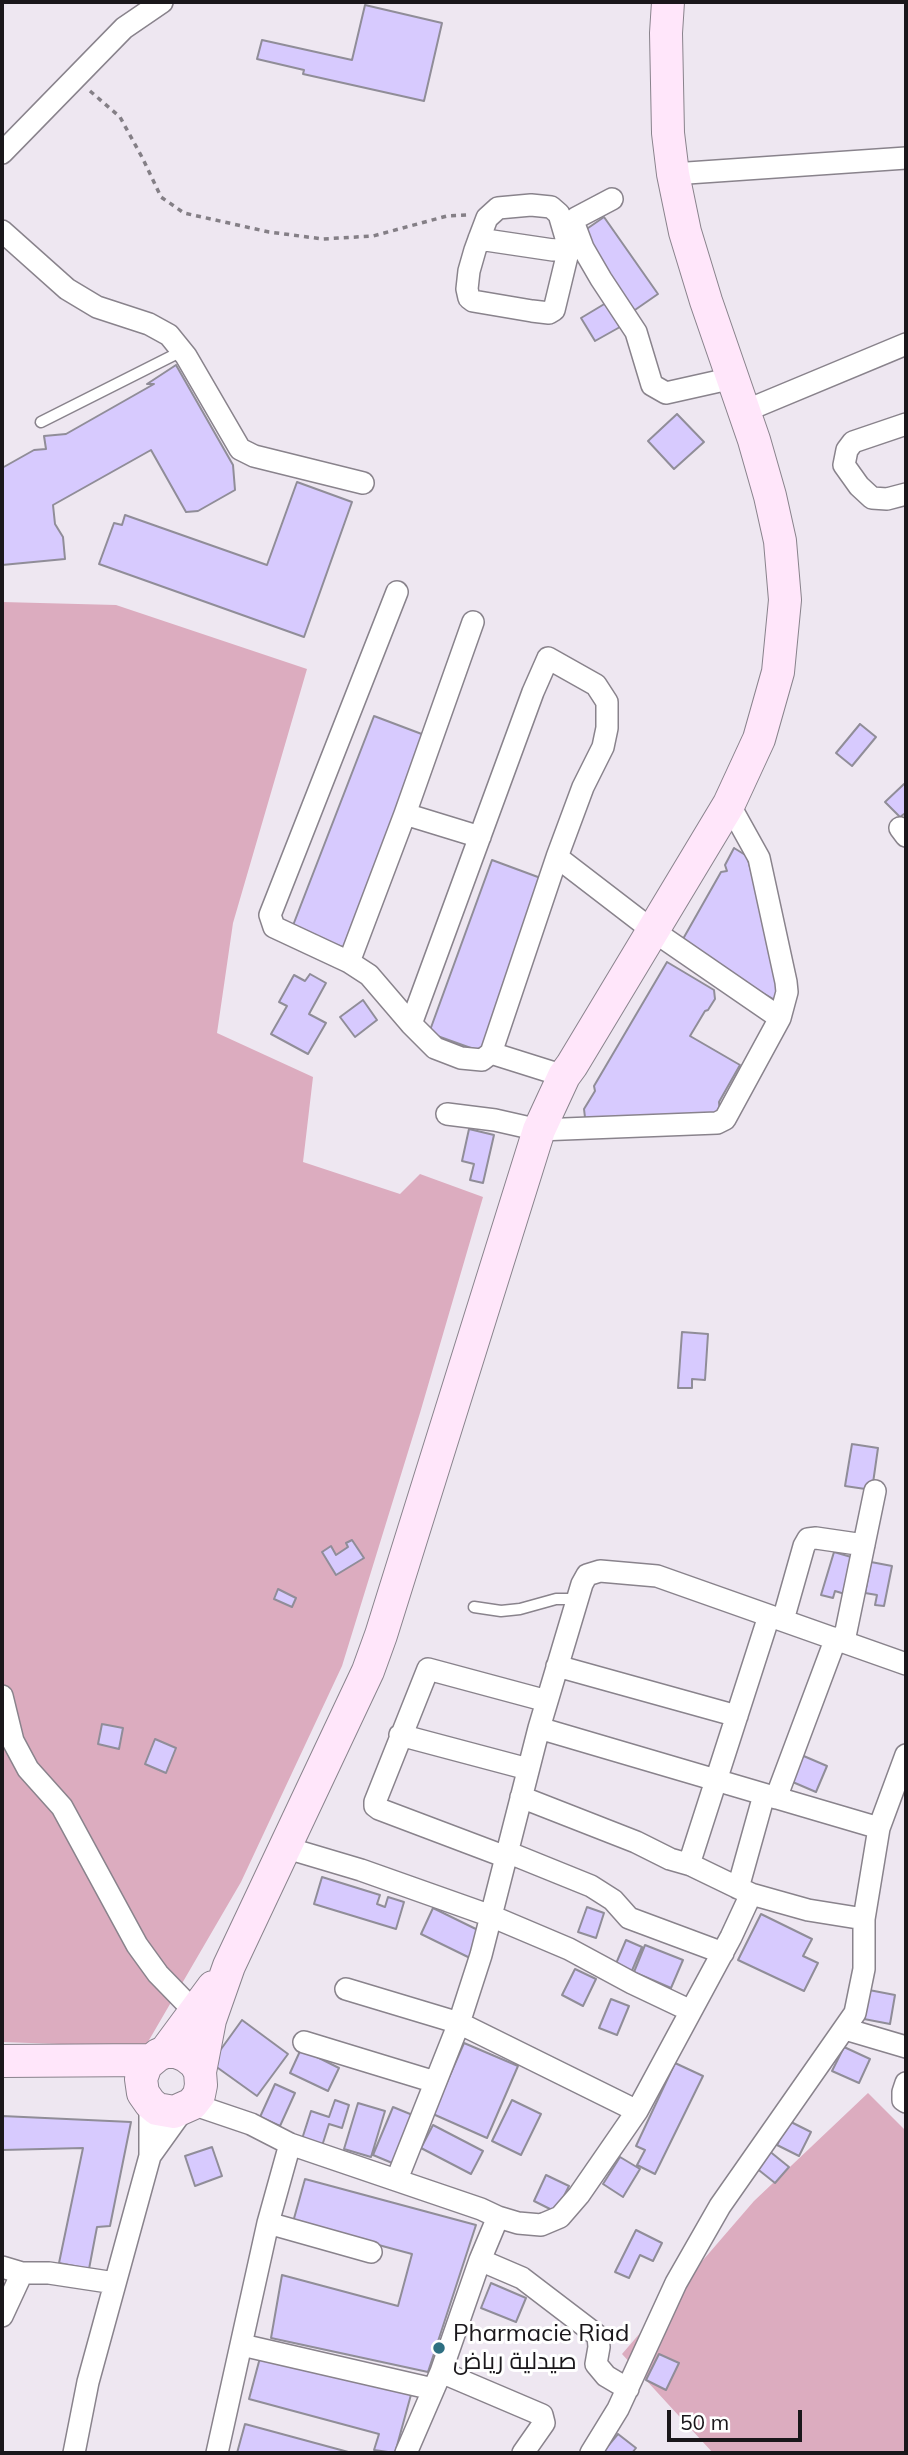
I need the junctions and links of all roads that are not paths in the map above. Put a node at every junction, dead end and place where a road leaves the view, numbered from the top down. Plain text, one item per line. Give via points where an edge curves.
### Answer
1 (162, 2) edge
2 (668, 2) edge
3 (2, 153) edge
4 (906, 158) edge
5 (673, 174) junction
6 (612, 199) dead end
7 (2, 231) edge
8 (479, 239) junction
9 (576, 248) junction
10 (906, 344) edge
11 (182, 351) junction
12 (733, 378) junction
13 (745, 411) junction
14 (41, 422) dead end
15 (906, 424) edge
16 (363, 483) dead end
17 (906, 494) edge
18 (397, 592) dead end
19 (473, 622) dead end
20 (729, 804) junction
21 (405, 814) junction
22 (480, 837) junction
23 (557, 857) junction
24 (652, 930) junction
25 (349, 962) junction
26 (780, 1018) junction
27 (411, 1024) junction
28 (491, 1053) junction
29 (564, 1076) junction
30 (447, 1114) dead end
31 (539, 1130) junction
32 (875, 1491) dead end
33 (864, 1545) junction
34 (577, 1599) junction
35 (474, 1607) dead end
36 (776, 1618) junction
37 (840, 1639) junction
38 (906, 1664) edge
39 (557, 1666) junction
40 (2, 1696) edge
41 (547, 1701) junction
42 (737, 1716) junction
43 (539, 1728) junction
44 (400, 1735) junction
45 (906, 1755) edge
46 (528, 1769) junction
47 (716, 1781) junction
48 (770, 1796) junction
49 (521, 1797) junction
50 (879, 1828) junction
51 (287, 1848) junction
52 (507, 1854) junction
53 (691, 1865) junction
54 (745, 1891) junction
55 (491, 1916) junction
56 (864, 1919) junction
57 (723, 1953) junction
58 (229, 1966) junction
59 (346, 1989) dead end
60 (194, 2011) junction
61 (691, 2011) junction
62 (459, 2023) junction
63 (845, 2029) junction
64 (304, 2042) dead end
65 (906, 2047) edge
66 (158, 2056) junction
67 (2, 2061) edge
68 (86, 2062) junction
69 (435, 2082) junction
70 (906, 2083) edge
71 (194, 2093) junction
72 (148, 2101) junction
73 (906, 2102) edge
74 (636, 2111) junction
75 (290, 2144) junction
76 (150, 2156) junction
77 (397, 2179) junction
78 (498, 2217) junction
79 (268, 2223) junction
80 (371, 2252) dead end
81 (480, 2260) junction
82 (12, 2270) edge
83 (115, 2283) junction
84 (2, 2316) edge
85 (242, 2346) junction
86 (437, 2380) junction
87 (628, 2389) junction
88 (410, 2451) edge
89 (74, 2453) edge
90 (217, 2453) edge
91 (523, 2453) edge
92 (590, 2453) edge

1 - 3 street via 124,28
2 - 5 street via 666,93
4 - 5 street
5 - 12 street via 688,243
6 - 9 street via 576,218
7 - 11 street via 66,289 97,307 170,335
8 - 9 street via 553,250
8 - 9 street via 487,218 498,208 531,205 551,207 559,214
8 - 9 street via 469,271 469,298 549,313
9 - 12 street via 636,332 652,385 666,393
10 - 13 street
11 - 14 lane
11 - 16 street via 240,449
12 - 13 street
13 - 20 street via 780,541 785,600 778,672 769,708
15 - 17 street via 853,442 844,465 872,498
18 - 25 street via 270,915 274,927
19 - 21 street
20 - 24 street
20 - 26 street via 759,858 786,982
21 - 22 street
21 - 25 street
22 - 23 street via 548,658 596,685 607,702 603,747
22 - 27 street
23 - 24 street
23 - 28 street
24 - 26 street
24 - 29 street
25 - 27 street via 369,975
26 - 31 street via 725,1119 717,1123
27 - 28 street via 435,1048 461,1058 482,1060
28 - 29 street
29 - 31 street
30 - 31 street
31 - 51 street via 381,1635
32 - 33 street
33 - 36 street via 808,1539
33 - 37 street
34 - 35 lane via 501,1611
34 - 36 street via 589,1573 618,1571 657,1576
34 - 39 street
36 - 37 street
36 - 42 street
37 - 38 street
37 - 48 street
39 - 41 street
39 - 42 street
40 - 60 street via 13,1741 28,1769 62,1807 137,1945
41 - 43 street
41 - 44 street via 428,1669
42 - 47 street
43 - 46 street
43 - 47 street
44 - 46 street
44 - 52 street via 375,1806
45 - 50 street
46 - 49 street
47 - 48 street
47 - 53 street
48 - 50 street
48 - 54 street
49 - 52 street
49 - 53 street
50 - 56 street
51 - 55 street
51 - 58 street
52 - 55 street
52 - 57 street via 591,1886 629,1918
53 - 54 street
54 - 56 street via 808,1910
54 - 57 street
55 - 61 street via 569,1949
55 - 62 street
56 - 63 street via 860,1998
57 - 61 street
58 - 60 street
58 - 71 street via 210,2020
59 - 62 street
60 - 66 street
61 - 74 street
62 - 69 street
62 - 74 street
63 - 65 street
63 - 87 street via 720,2206 676,2283
64 - 69 street
66 - 68 street
66 - 71 street via 176,2052 195,2063
66 - 72 street via 146,2065 141,2079
67 - 68 street
68 - 72 street via 118,2077
69 - 77 street
70 - 73 street
71 - 72 street via 165,2112
71 - 75 street
71 - 76 street
72 - 76 street
74 - 78 street via 560,2217 541,2225
75 - 77 street
75 - 79 street
76 - 83 street
77 - 78 street
78 - 81 street
79 - 80 street
79 - 85 street
81 - 86 street
81 - 87 street via 522,2278 597,2336 596,2364
82 - 83 street
82 - 84 street
83 - 89 street
85 - 86 street
85 - 90 street
86 - 88 street
86 - 91 street via 542,2415 544,2423
87 - 92 street

